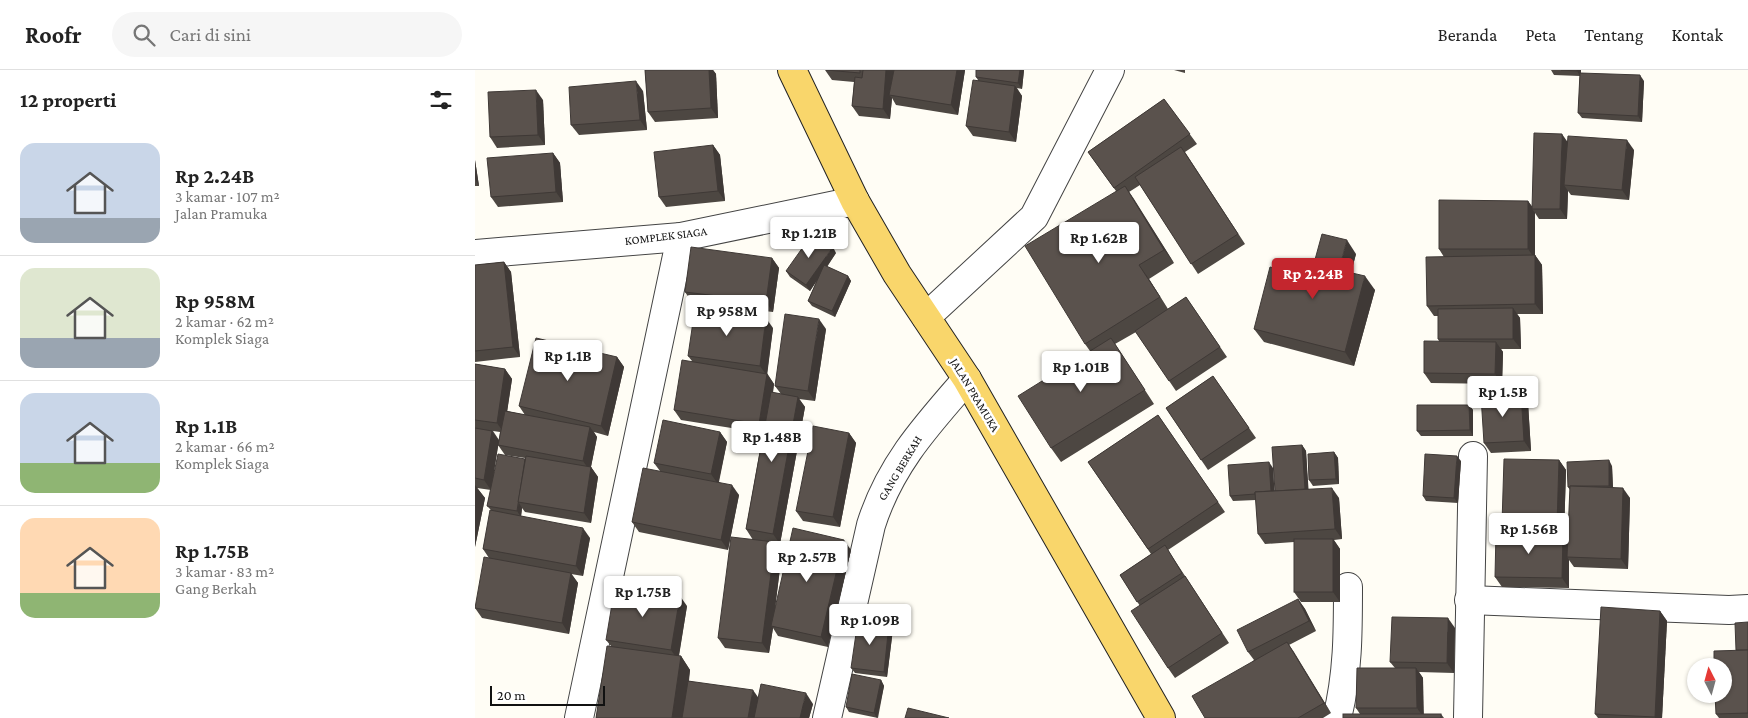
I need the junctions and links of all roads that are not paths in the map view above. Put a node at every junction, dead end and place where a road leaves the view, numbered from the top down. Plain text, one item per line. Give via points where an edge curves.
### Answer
1 (793, 70) edge
2 (1110, 70) edge
3 (855, 201) junction
4 (681, 237) junction
5 (475, 254) edge
6 (926, 317) junction
7 (967, 379) junction
8 (1473, 456) dead end
9 (1347, 587) dead end
10 (1469, 600) junction
11 (1748, 609) edge
12 (579, 718) edge
13 (827, 718) edge
14 (1161, 718) edge
15 (1337, 718) edge
16 (1468, 718) edge

1 - 3 main road, JALAN PRAMUKA
2 - 6 street via 1034,217
3 - 4 street, KOMPLEK SIAGA
3 - 6 main road, JALAN PRAMUKA
4 - 5 street, KOMPLEK SIAGA
4 - 12 street
6 - 7 main road, JALAN PRAMUKA
7 - 13 street, GANG BERKAH via 913,442 880,498
7 - 14 main road, JALAN PRAMUKA
8 - 10 street
9 - 15 street via 1348,653
10 - 11 street
10 - 16 street

